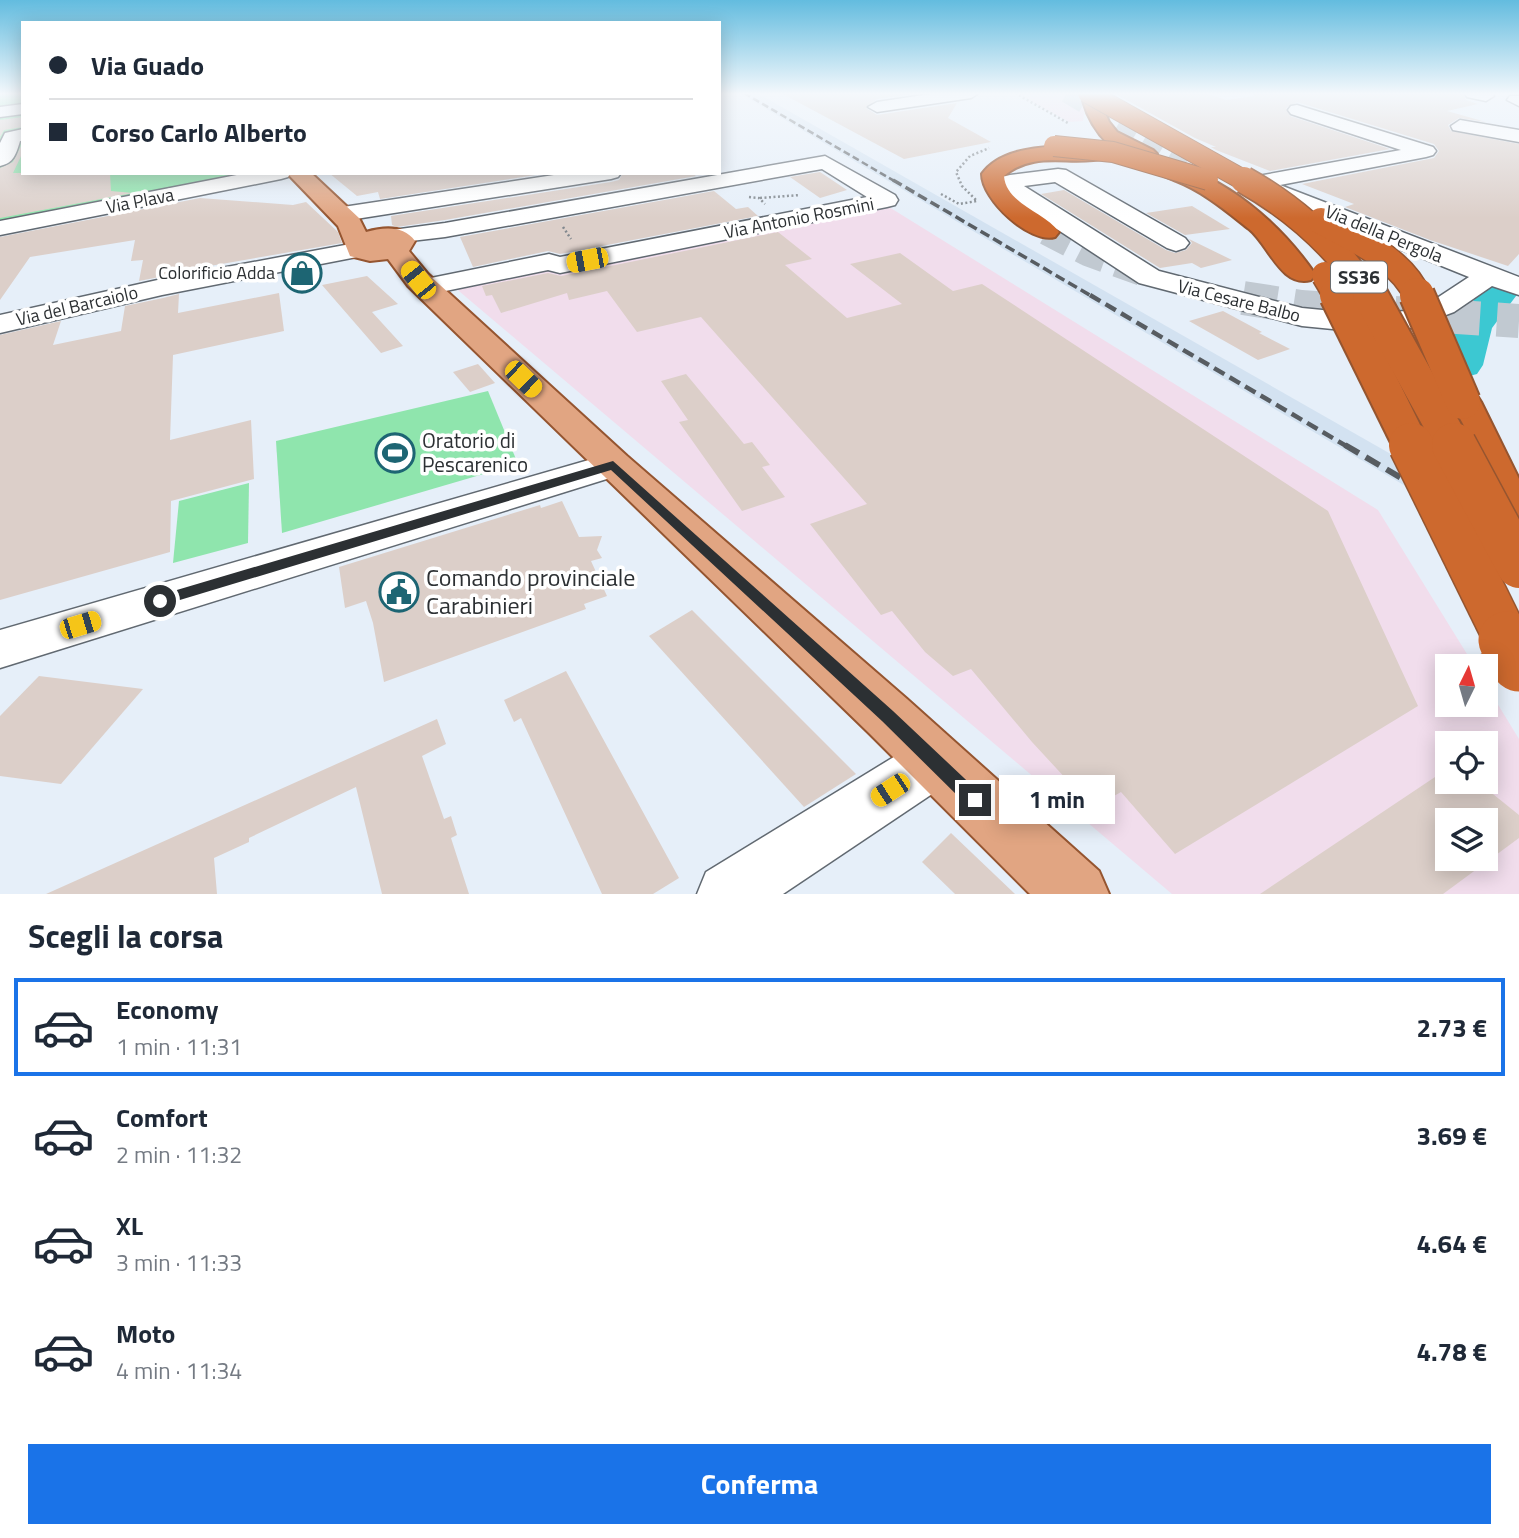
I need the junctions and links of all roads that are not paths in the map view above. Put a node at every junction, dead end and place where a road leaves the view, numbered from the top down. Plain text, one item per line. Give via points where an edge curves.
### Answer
1 (1075, 135) edge
2 (1108, 135) edge
3 (1153, 135) edge
4 (1156, 135) tunnel mouth
5 (1375, 135) edge
6 (1019, 148) junction
7 (974, 163) dead end
8 (1186, 163) tunnel mouth
9 (271, 175) edge
10 (300, 175) edge
11 (585, 175) edge
12 (631, 175) edge
13 (482, 183) edge
14 (972, 188) dead end
15 (650, 193) junction
16 (1248, 195) junction
17 (447, 216) junction
18 (0, 228) edge
19 (1176, 243) dead end
20 (384, 247) junction
21 (1507, 284) edge
22 (0, 324) edge
23 (613, 465) junction
24 (1519, 513) edge
25 (1519, 566) edge
26 (0, 649) edge
27 (1519, 663) edge
28 (934, 762) junction
29 (728, 894) edge
30 (1076, 894) edge

1 - 6 highway
2 - 16 highway via 1116,143
3 - 16 street, Via della Pergola
4 - 25 highway, SS36, bridge via 1270,195 1335,248 1388,324
5 - 16 street via 1426,151
6 - 7 highway via 991,153
6 - 24 highway, bridge via 1099,149 1144,158 1319,220 1367,244 1412,284 1492,467
8 - 16 highway
9 - 18 street, Via Plava
10 - 20 main road
11 - 13 street
12 - 15 street
13 - 17 street
14 - 16 highway via 1046,232 994,189 993,174 1002,166 1042,155 1107,155
15 - 17 street, Via Antonio Rosmini
15 - 20 street, Via Antonio Rosmini via 825,162 887,200 560,265
16 - 21 street, Via della Pergola
16 - 27 highway, bridge via 1352,347 1376,370
17 - 20 street, Via Antonio Rosmini
17 - 20 street
19 - 21 street, Via Cesare Balbo via 1058,175 1010,182 1016,192 1149,277 1302,317 1363,323 1410,319
20 - 22 street, Via del Barcaiolo via 162,287
20 - 23 main road
23 - 26 street
23 - 28 main road
28 - 29 street
28 - 30 main road

